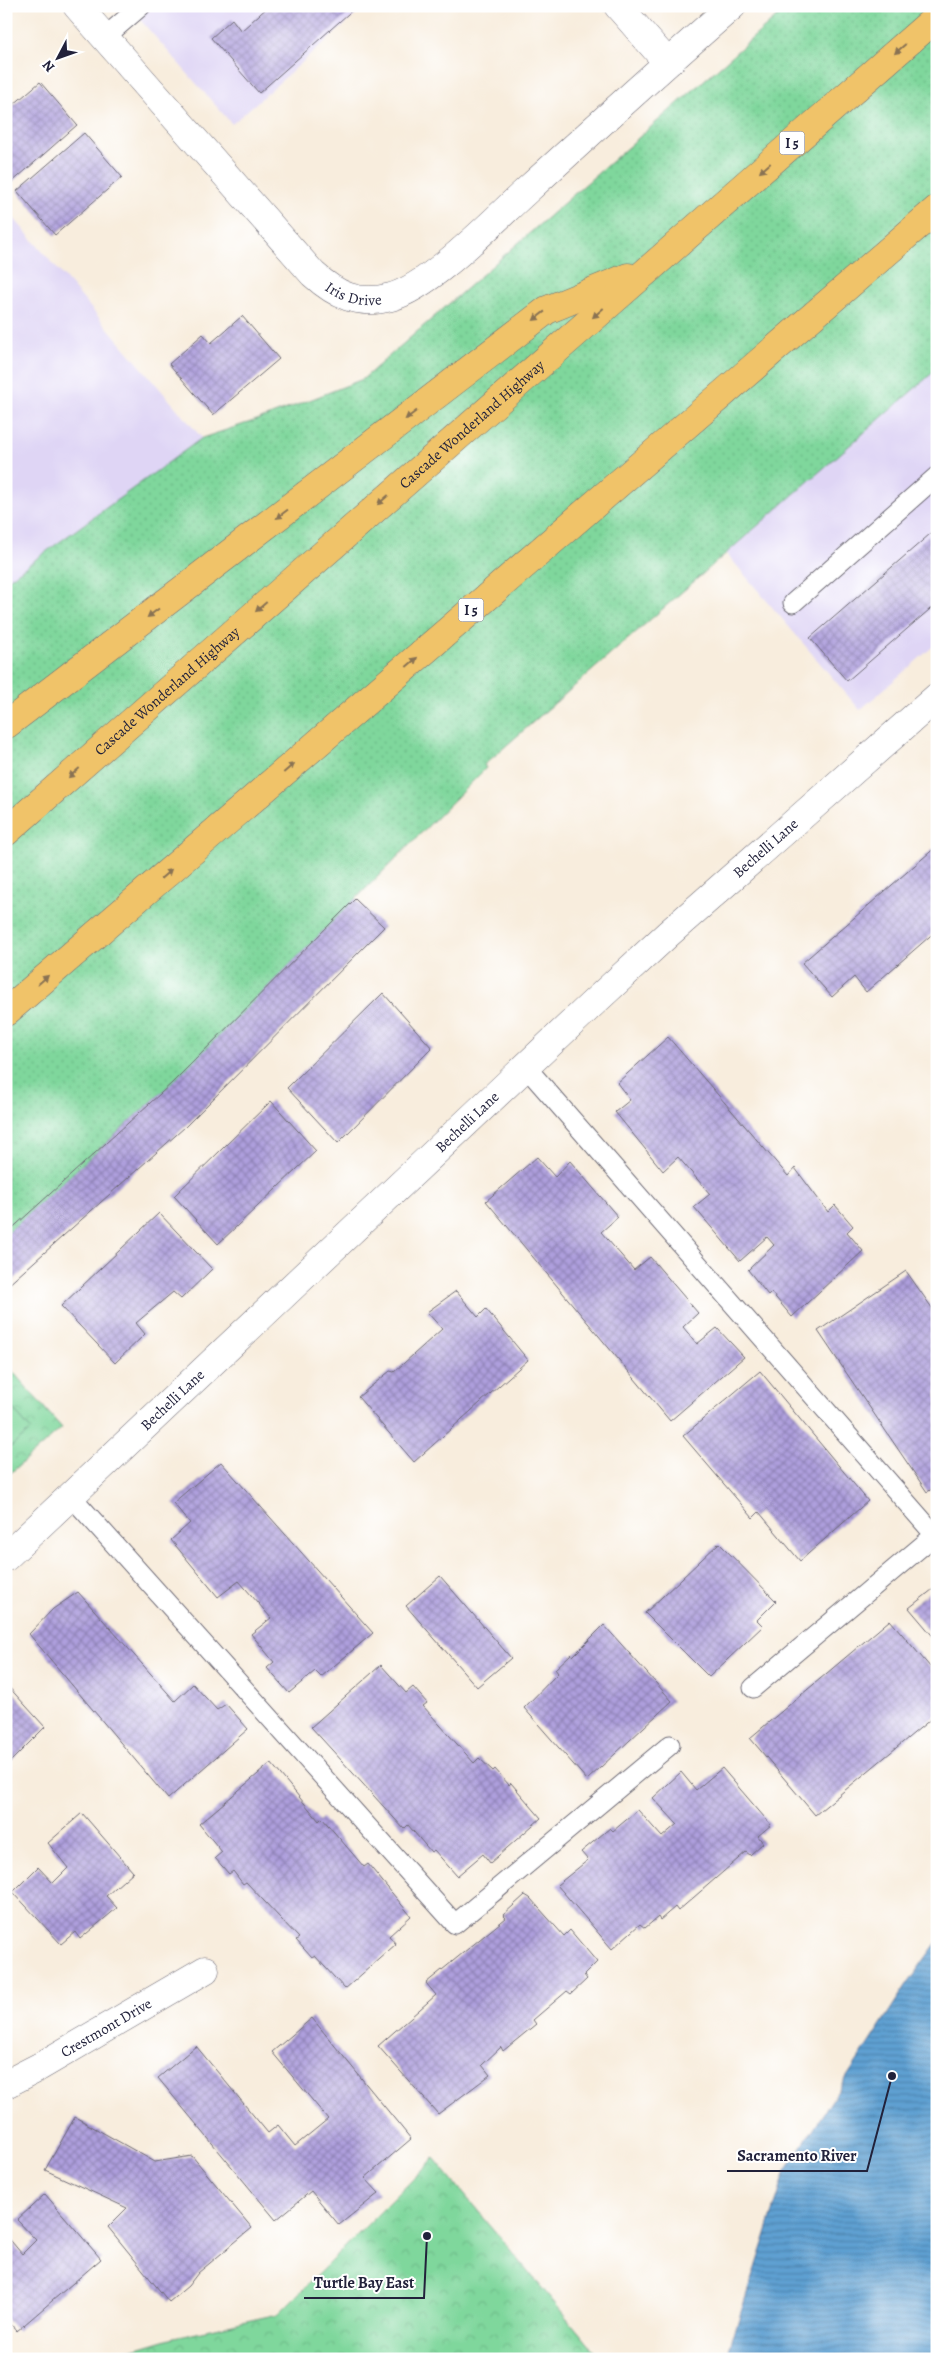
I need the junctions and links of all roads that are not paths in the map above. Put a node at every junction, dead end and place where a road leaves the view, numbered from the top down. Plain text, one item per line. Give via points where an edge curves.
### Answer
1 (77, 6) edge
2 (141, 6) edge
3 (618, 6) edge
4 (732, 6) edge
5 (937, 17) edge
6 (105, 37) junction
7 (667, 62) junction
8 (937, 209) edge
9 (648, 269) junction
10 (937, 476) edge
11 (792, 603) dead end
12 (937, 697) edge
13 (6, 725) edge
14 (6, 832) edge
15 (6, 1012) edge
16 (525, 1066) junction
17 (72, 1496) junction
18 (6, 1557) edge
19 (753, 1688) dead end
20 (670, 1745) dead end
21 (205, 1970) dead end
22 (6, 2084) edge

1 - 6 street, Iris Drive
2 - 6 lane
3 - 7 street
4 - 7 street, Iris Drive
5 -> 9 highway, Cascade Wonderland Highway / I 5
6 - 7 street, Iris Drive via 313,274 330,289 351,299 391,297 424,279 455,256
15 -> 8 highway, I 5
9 -> 13 highway via 547,310
9 -> 14 highway, Cascade Wonderland Highway / I 5
10 - 11 lane
12 - 16 street, Bechelli Lane via 668,934
16 - 17 street, Bechelli Lane
16 - 19 lane via 936,1535
17 - 18 street, Bechelli Lane
17 - 20 lane via 455,1924
21 - 22 street, Crestmont Drive

